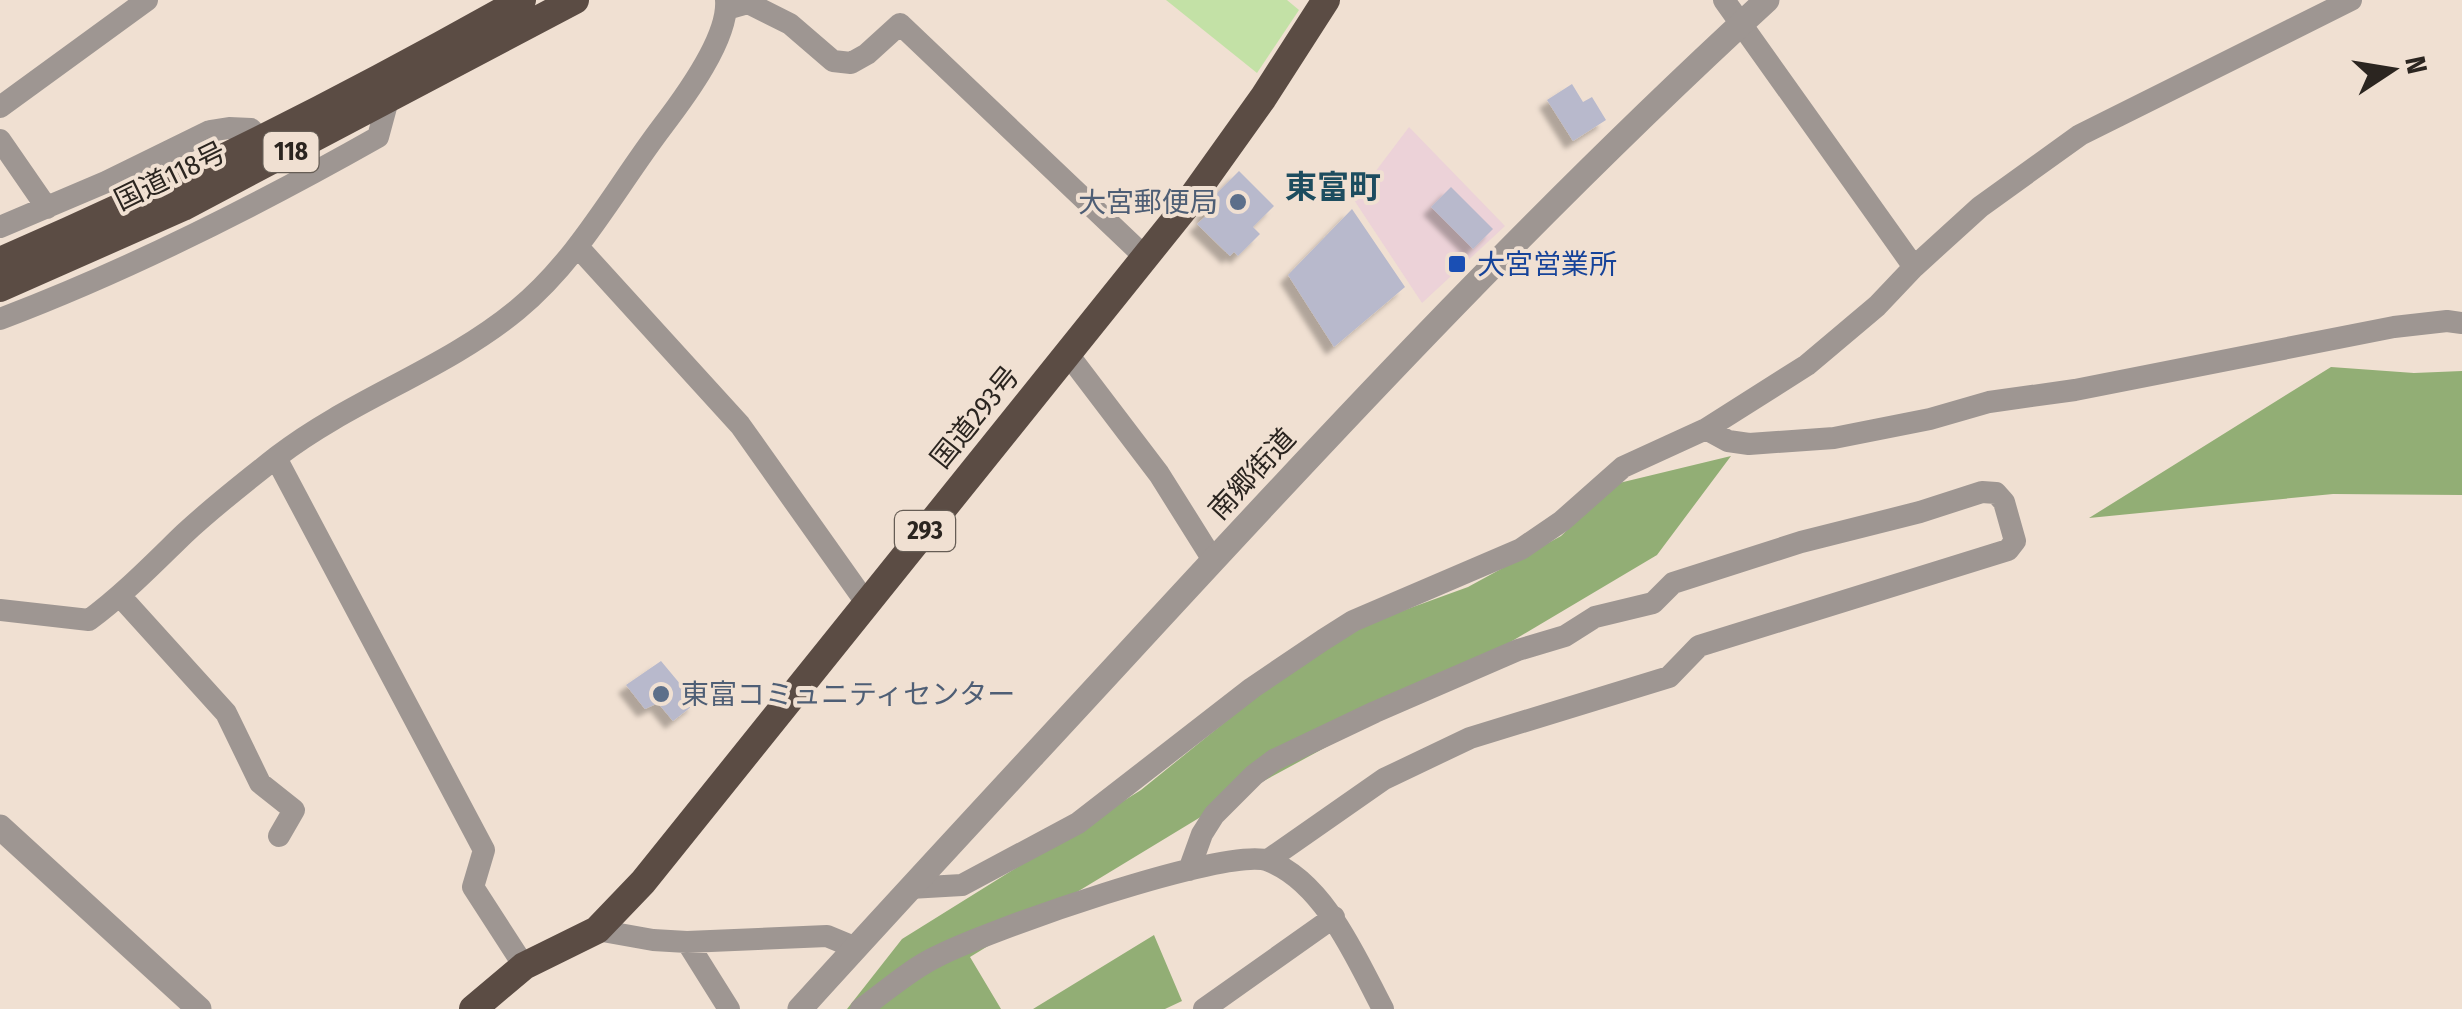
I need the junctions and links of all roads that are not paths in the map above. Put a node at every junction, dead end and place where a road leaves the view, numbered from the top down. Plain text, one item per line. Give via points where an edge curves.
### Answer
1 (147, 0) edge
2 (522, 0) edge
3 (575, 0) edge
4 (1326, 0) edge
5 (1724, 0) edge
6 (1768, 0) edge
7 (2351, 0) edge
8 (726, 4) edge
9 (1741, 24) junction
10 (388, 100) junction
11 (0, 107) edge
12 (260, 139) junction
13 (0, 140) edge
14 (46, 208) junction
15 (0, 227) edge
16 (578, 247) junction
17 (1145, 256) junction
18 (0, 261) edge
19 (1914, 266) junction
20 (0, 288) edge
21 (0, 318) edge
22 (2462, 323) edge
23 (1067, 353) junction
24 (1706, 429) junction
25 (276, 458) junction
26 (1213, 560) junction
27 (121, 597) junction
28 (867, 604) junction
29 (0, 610) edge
30 (0, 827) edge
31 (279, 836) dead end
32 (1268, 860) junction
33 (1189, 870) junction
34 (910, 888) junction
35 (1334, 918) junction
36 (596, 930) junction
37 (687, 942) junction
38 (856, 948) junction
39 (524, 966) junction
40 (200, 1009) edge
41 (473, 1009) edge
42 (729, 1009) edge
43 (800, 1009) edge
44 (861, 1009) edge
45 (1204, 1009) edge
46 (1383, 1009) edge

1 - 11 street
2 - 12 highway, 国道118号 / 118
3 - 10 highway, 国道118号 / 118
4 - 17 highway, 国道293号 / 293 via 1221,160
5 - 9 street
6 - 9 street, 南郷街道
7 - 19 street via 2080,135 1980,207
8 - 16 street via 702,69
8 - 17 street via 748,3 790,24 833,61 851,63 900,24
9 - 19 street
9 - 26 street, 南郷街道 via 1476,282
10 - 20 highway, 国道118号 / 118 via 183,207
10 - 21 street via 378,136 286,190
12 - 14 street via 251,130 210,132
12 - 18 highway, 国道118号 / 118
13 - 14 street
14 - 15 street
16 - 25 street via 515,312
16 - 28 street via 740,426
17 - 23 highway, 国道293号 / 293
19 - 24 street via 1807,365
22 - 24 street via 2394,327 1834,438 1749,444
23 - 26 street via 1159,474
23 - 28 highway, 国道293号 / 293
24 - 34 street via 1623,467 1521,548 1323,640 1078,823 962,886
25 - 27 street
25 - 39 street via 484,850 473,886
26 - 34 street, 南郷街道
27 - 29 street via 89,620
27 - 31 street via 226,713 260,783 294,810
28 - 36 highway, 国道293号 / 293 via 643,882
30 - 40 street
32 - 33 street via 1240,858
32 - 33 street via 1384,779 1470,738 1669,677 1698,646 2008,550 2015,541 2004,502 1982,492 1673,583 1653,603 1595,617 1565,636 1375,712 1254,775 1214,815
32 - 35 street via 1295,877
33 - 44 street via 987,934 933,958
34 - 38 street, 南郷街道
35 - 45 street
35 - 46 street
36 - 37 street
36 - 39 highway, 国道293号 / 293
37 - 38 street via 827,936
37 - 42 street
38 - 43 street, 南郷街道
39 - 41 highway, 国道293号 / 293

